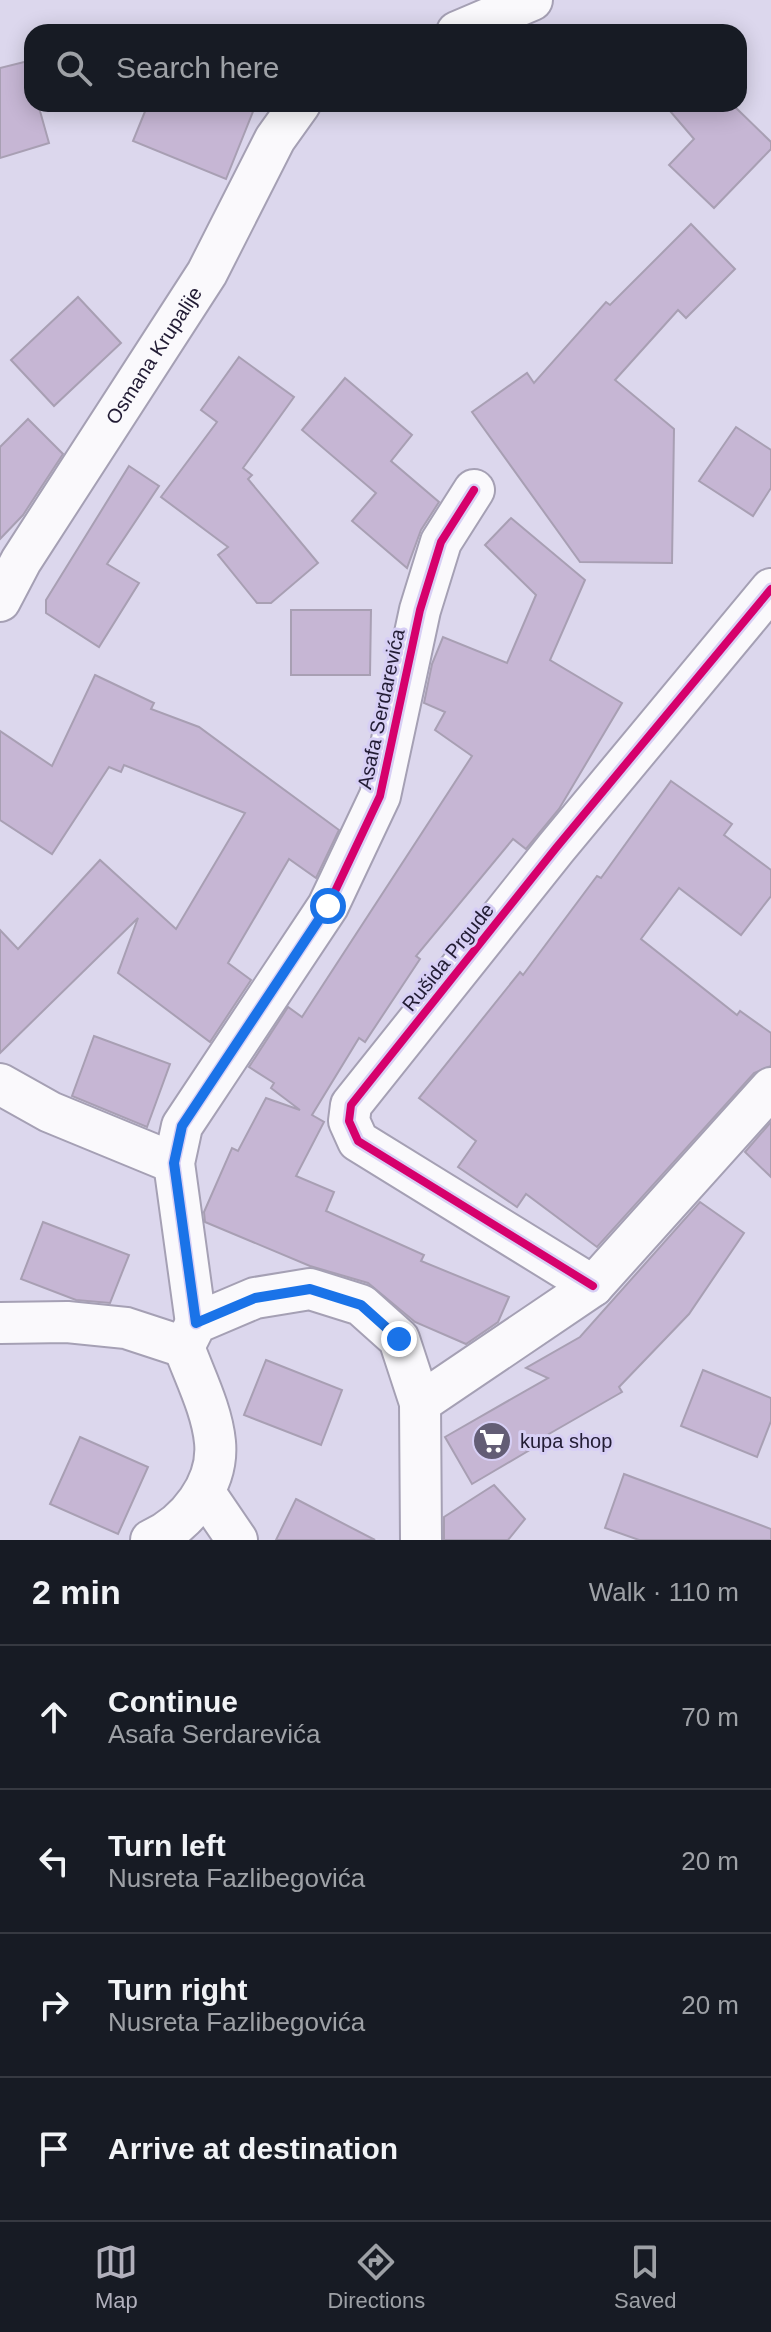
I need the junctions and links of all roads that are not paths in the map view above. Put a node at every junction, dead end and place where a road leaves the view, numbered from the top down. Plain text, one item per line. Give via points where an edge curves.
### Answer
1 (532, 0) edge
2 (476, 24) edge
3 (294, 112) edge
4 (474, 490) dead end
5 (771, 589) edge
6 (0, 601) edge
7 (0, 1084) edge
8 (771, 1088) edge
9 (174, 1163) junction
10 (593, 1286) junction
11 (0, 1323) edge
12 (190, 1335) junction
13 (420, 1403) junction
14 (205, 1493) junction
15 (151, 1540) edge
16 (237, 1540) edge
17 (421, 1540) edge

1 - 2 street
3 - 6 street, Osmana Krupalije via 275,139 207,273
4 - 9 street, Asafa Serdarevića via 441,542 420,610 380,796 328,906 182,1126
5 - 10 street, Rušida Prgude via 351,1105 349,1121 358,1141
7 - 9 street via 50,1112
8 - 10 street
9 - 12 street, Asafa Serdarevića
10 - 13 street
11 - 12 street via 67,1322
12 - 13 street via 255,1298 310,1289 361,1305 399,1339
12 - 14 street, Asafa Serdarevića via 216,1444
13 - 17 street
14 - 15 street via 170,1532
14 - 16 street

